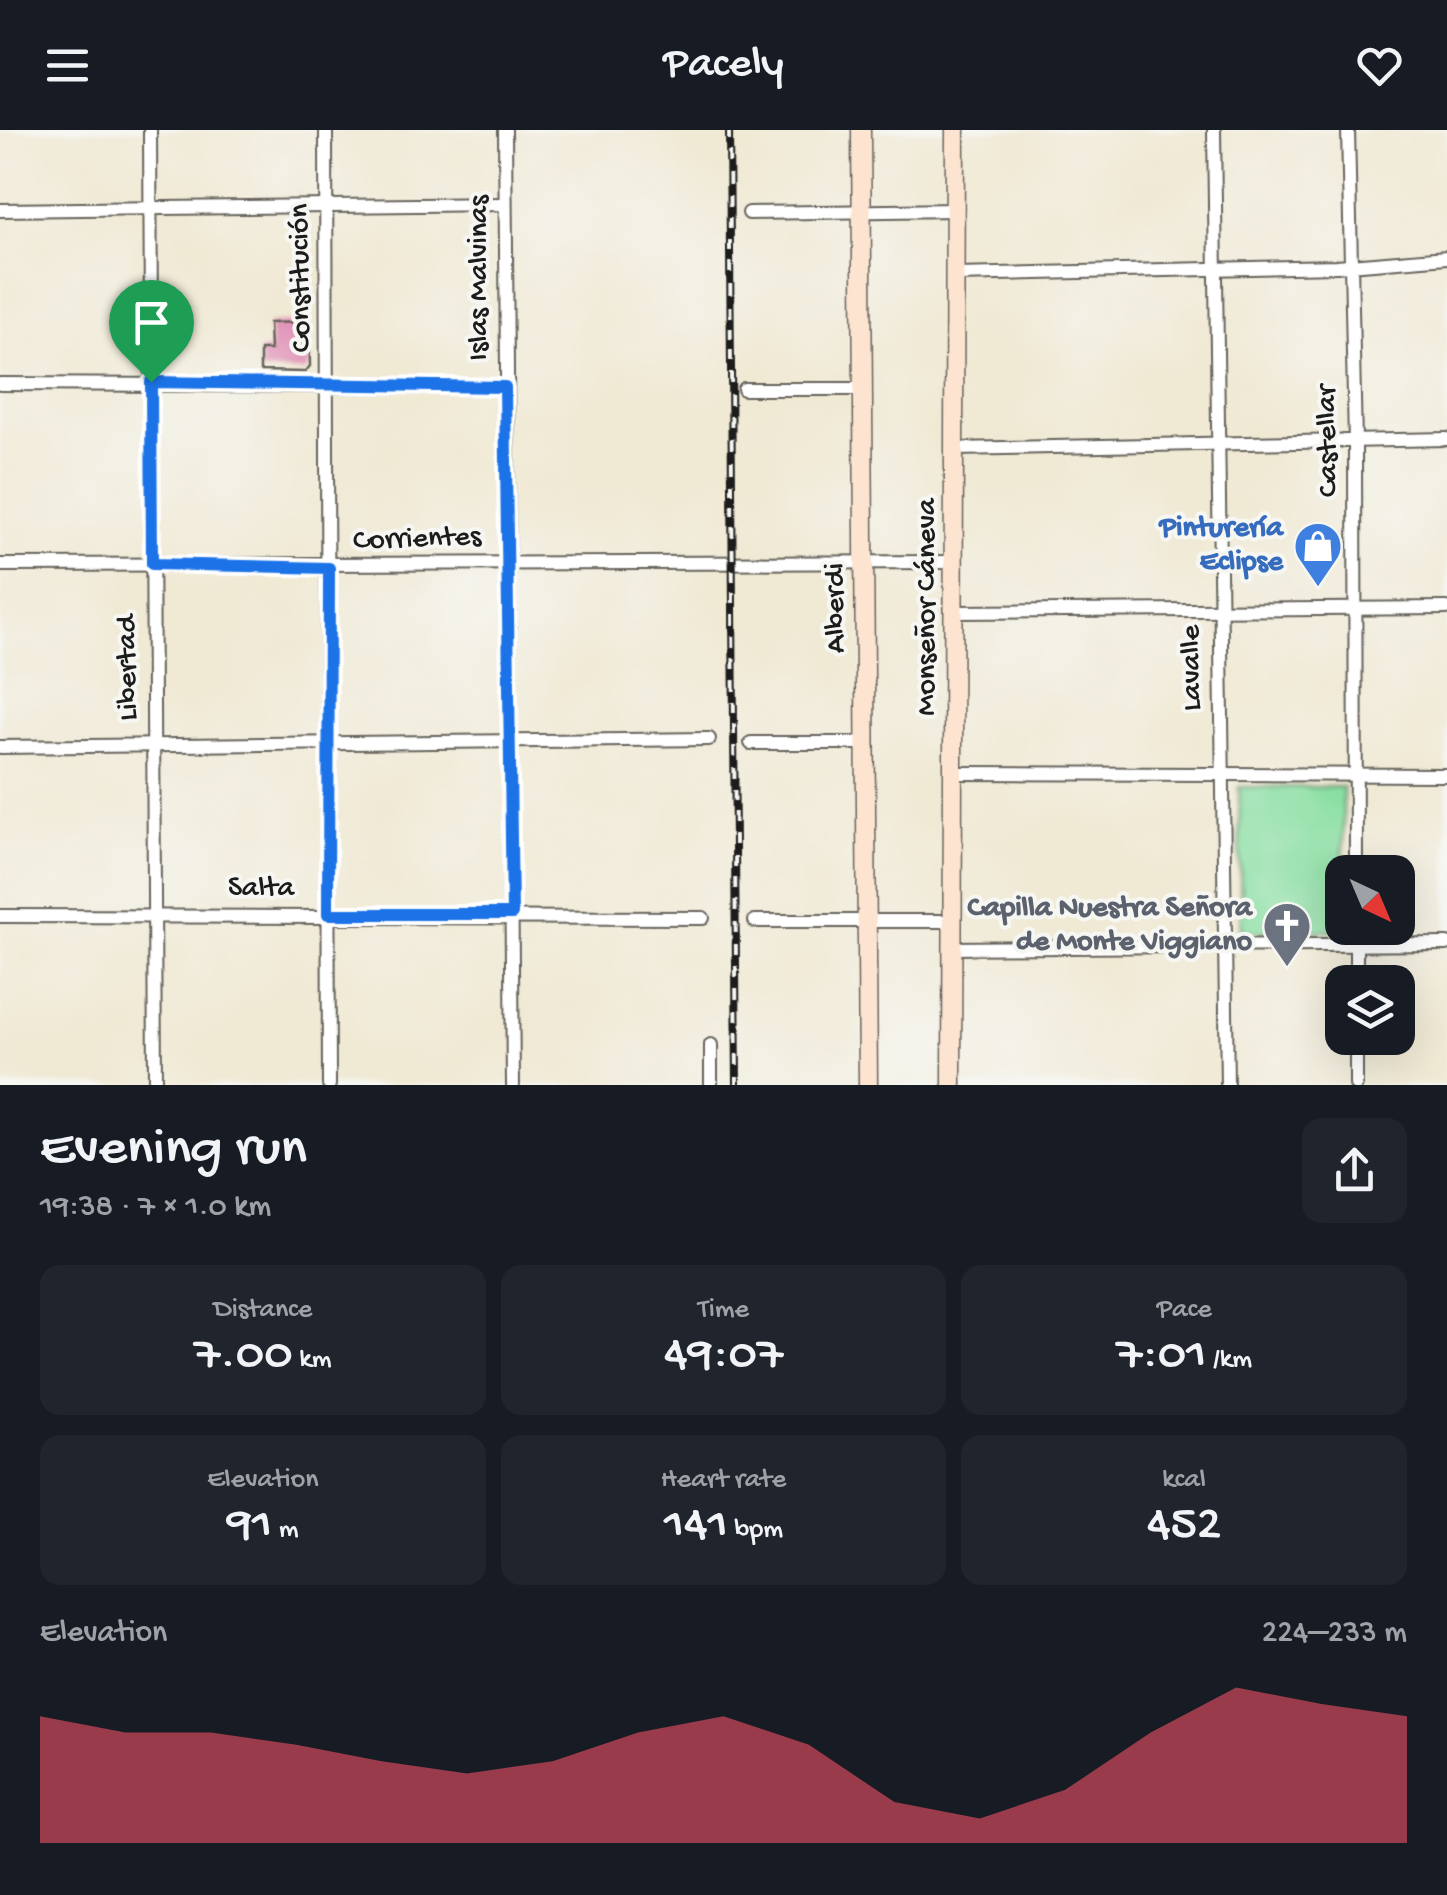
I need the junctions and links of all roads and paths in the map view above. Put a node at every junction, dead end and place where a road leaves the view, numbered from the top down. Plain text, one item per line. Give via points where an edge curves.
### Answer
1 (150, 130) edge
2 (326, 130) edge
3 (504, 130) edge
4 (861, 130) edge
5 (954, 130) edge
6 (1214, 130) edge
7 (1348, 130) edge
8 (505, 204) junction
9 (326, 207) junction
10 (150, 208) junction
11 (0, 210) edge
12 (955, 210) junction
13 (860, 211) junction
14 (749, 213) dead end
15 (1447, 257) edge
16 (1350, 263) junction
17 (1216, 269) junction
18 (956, 275) junction
19 (151, 382) junction
20 (0, 384) edge
21 (328, 384) junction
22 (505, 387) junction
23 (863, 389) junction
24 (744, 390) dead end
25 (1447, 439) edge
26 (1355, 442) junction
27 (1216, 445) junction
28 (956, 449) junction
29 (508, 562) junction
30 (955, 562) junction
31 (864, 563) junction
32 (152, 564) junction
33 (0, 565) edge
34 (329, 568) junction
35 (1353, 608) junction
36 (1447, 608) edge
37 (1218, 611) junction
38 (956, 612) junction
39 (709, 739) dead end
40 (510, 740) junction
41 (751, 743) dead end
42 (866, 743) junction
43 (330, 744) junction
44 (155, 746) junction
45 (0, 747) edge
46 (954, 773) junction
47 (1220, 775) junction
48 (1357, 775) junction
49 (1447, 775) edge
50 (1356, 855) edge
51 (328, 914) junction
52 (512, 914) junction
53 (154, 915) junction
54 (0, 916) edge
55 (703, 918) dead end
56 (866, 920) junction
57 (755, 921) dead end
58 (952, 922) junction
59 (1222, 942) junction
60 (1325, 944) edge
61 (1415, 944) edge
62 (1447, 944) edge
63 (951, 948) junction
64 (711, 1045) dead end
65 (1356, 1055) edge
66 (155, 1085) edge
67 (329, 1085) edge
68 (513, 1085) edge
69 (711, 1085) edge
70 (868, 1085) edge
71 (952, 1085) edge
72 (1227, 1085) edge
73 (1356, 1085) edge

1 - 10 street, Libertad
2 - 9 street, Constitución
3 - 8 street, Islas Malvinas
4 - 13 street, Alberdi
5 - 12 street, Monseñor Cáneva
6 - 17 street, Lavalle
7 - 16 street, Castellar
8 - 9 street
8 - 22 street, Islas Malvinas
9 - 10 street
9 - 21 street, Constitución
10 - 11 street
10 - 19 street, Libertad
12 - 13 street
12 - 18 street, Monseñor Cáneva
13 - 14 street
13 - 23 street, Alberdi
15 - 16 street
16 - 17 street
16 - 26 street, Castellar
17 - 18 street
17 - 27 street, Lavalle
18 - 28 street, Monseñor Cáneva
19 - 20 street
19 - 21 street
19 - 32 street, Libertad
21 - 22 street
21 - 34 street, Constitución
22 - 29 street, Islas Malvinas
23 - 24 street
23 - 31 street, Alberdi
25 - 26 street
26 - 27 street
26 - 35 street, Castellar
27 - 28 street
27 - 37 street, Lavalle
28 - 30 street, Monseñor Cáneva
29 - 31 street, Corrientes
29 - 34 street, Corrientes
29 - 40 street, Islas Malvinas
30 - 31 street, Corrientes
30 - 38 street, Monseñor Cáneva
31 - 42 street, Alberdi
32 - 33 street, Corrientes
32 - 34 street, Corrientes
32 - 44 street, Libertad
34 - 43 street, Constitución
35 - 36 street
35 - 37 street
35 - 48 street, Castellar
37 - 38 street
37 - 47 street, Lavalle
38 - 46 street, Monseñor Cáneva
39 - 40 street
40 - 43 street
40 - 52 street, Islas Malvinas
41 - 42 street
42 - 56 street, Alberdi
43 - 44 street
43 - 51 street, Constitución
44 - 45 street
44 - 53 street, Libertad
46 - 47 street
46 - 58 street, Monseñor Cáneva
47 - 48 street
47 - 59 street, Lavalle
48 - 49 street
48 - 50 street, Castellar
51 - 52 street, Salta
51 - 53 street, Salta
51 - 67 street, Constitución
52 - 55 street, Salta
52 - 68 street, Islas Malvinas
53 - 54 street, Salta
53 - 66 street, Libertad
56 - 57 street
56 - 58 street
56 - 70 street, Alberdi
58 - 63 street, Monseñor Cáneva
59 - 60 street
59 - 63 street
59 - 72 street, Lavalle
61 - 62 street
63 - 71 street, Monseñor Cáneva
64 - 69 street
65 - 73 street

